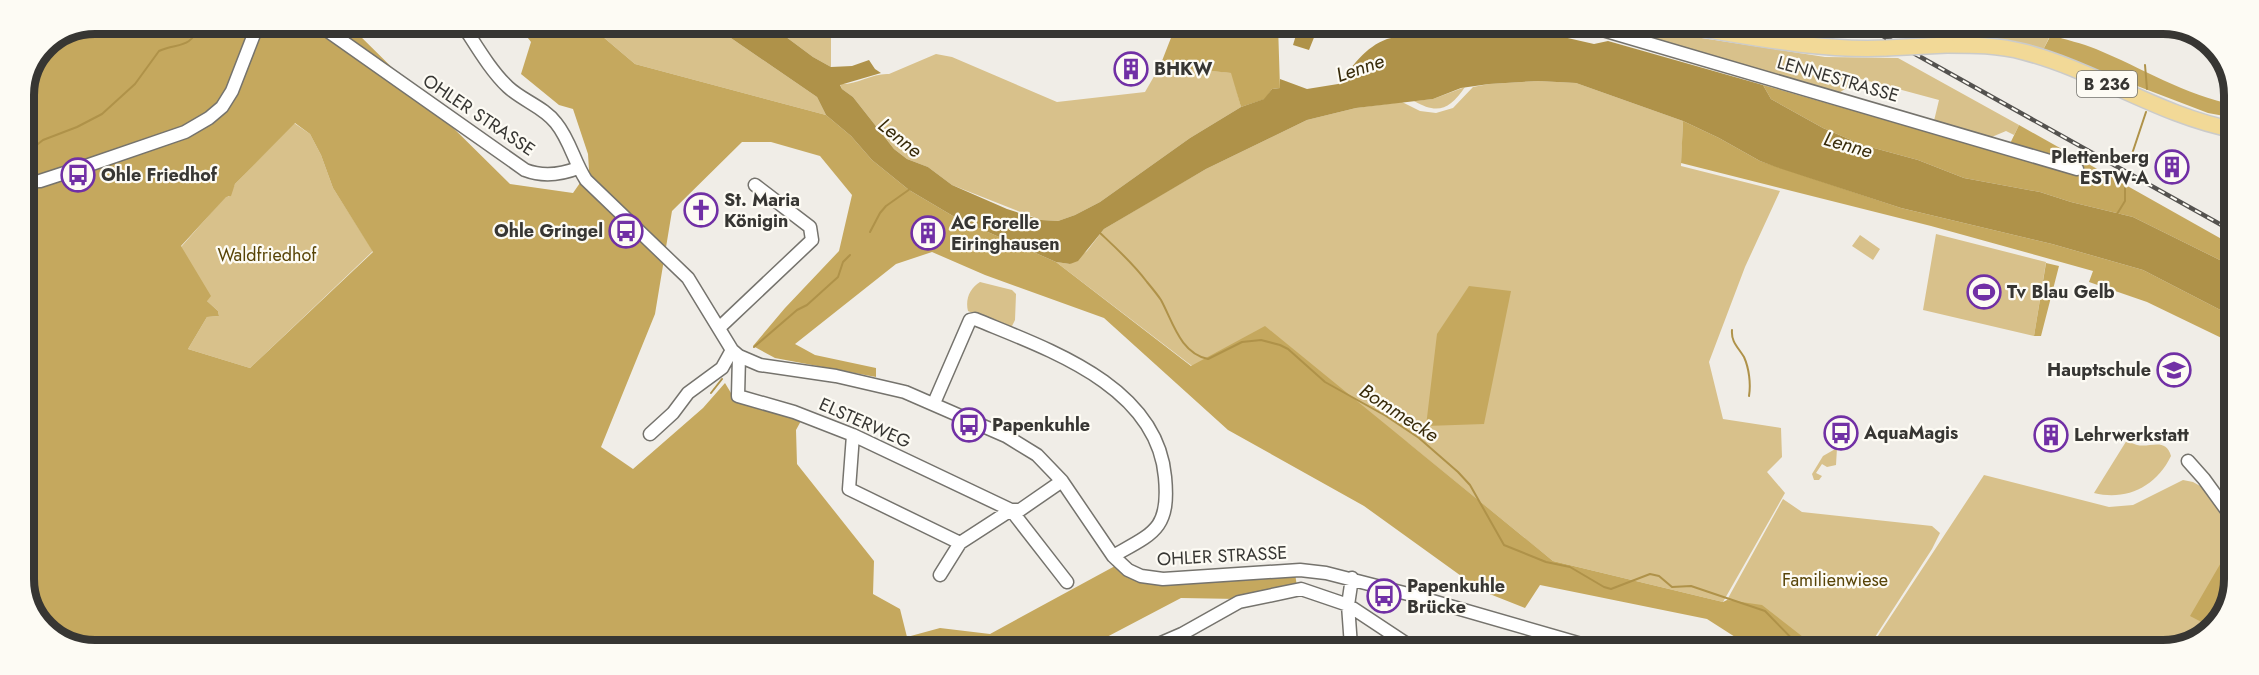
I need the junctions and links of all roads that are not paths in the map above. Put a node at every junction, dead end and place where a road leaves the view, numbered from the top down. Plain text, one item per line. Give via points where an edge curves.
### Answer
1 (254, 34) edge
2 (332, 34) edge
3 (469, 34) edge
4 (1616, 34) edge
5 (1734, 34) edge
6 (2224, 127) edge
7 (578, 168) junction
8 (2077, 169) dead end
9 (34, 181) edge
10 (755, 185) dead end
11 (719, 328) junction
12 (736, 353) junction
13 (934, 403) junction
14 (650, 434) dead end
15 (853, 435) junction
16 (2188, 461) dead end
17 (1062, 481) junction
18 (2224, 507) edge
19 (1011, 510) junction
20 (960, 543) junction
21 (1113, 556) junction
22 (940, 575) dead end
23 (1352, 578) junction
24 (1067, 582) dead end
25 (1348, 605) junction
26 (1168, 640) edge
27 (1351, 640) edge
28 (1401, 640) edge
29 (1567, 640) edge

1 - 9 street via 232,92 209,118 185,132
2 - 7 street, OHLER STRASSE via 525,170 545,174
3 - 7 street via 507,86 558,125
4 - 8 street, LENNESTRASSE
5 - 6 main road, LENNESTRASSE / B 236, bridge via 1849,49 1947,45 2006,48 2041,57 2174,112
7 - 11 street via 688,278
10 - 11 street via 810,227 812,240
11 - 12 street
12 - 13 street, OHLER STRASSE via 760,365 871,383
12 - 14 street via 688,393
12 - 15 street, ELSTERWEG via 738,396
13 - 17 street, OHLER STRASSE via 1006,436 1037,455
13 - 21 street via 970,320 975,319 1059,354 1102,379 1133,407 1153,436 1164,468 1167,502 1150,535
15 - 19 street, ELSTERWEG
15 - 20 street via 849,489
16 - 18 street
17 - 19 street via 1020,510
17 - 21 street, OHLER STRASSE
19 - 20 street
19 - 24 street
20 - 22 street
21 - 23 street, OHLER STRASSE via 1141,576 1163,579 1300,570
23 - 25 street
23 - 29 street, OHLER STRASSE
25 - 26 street via 1301,589 1239,602
25 - 27 street
25 - 28 street

